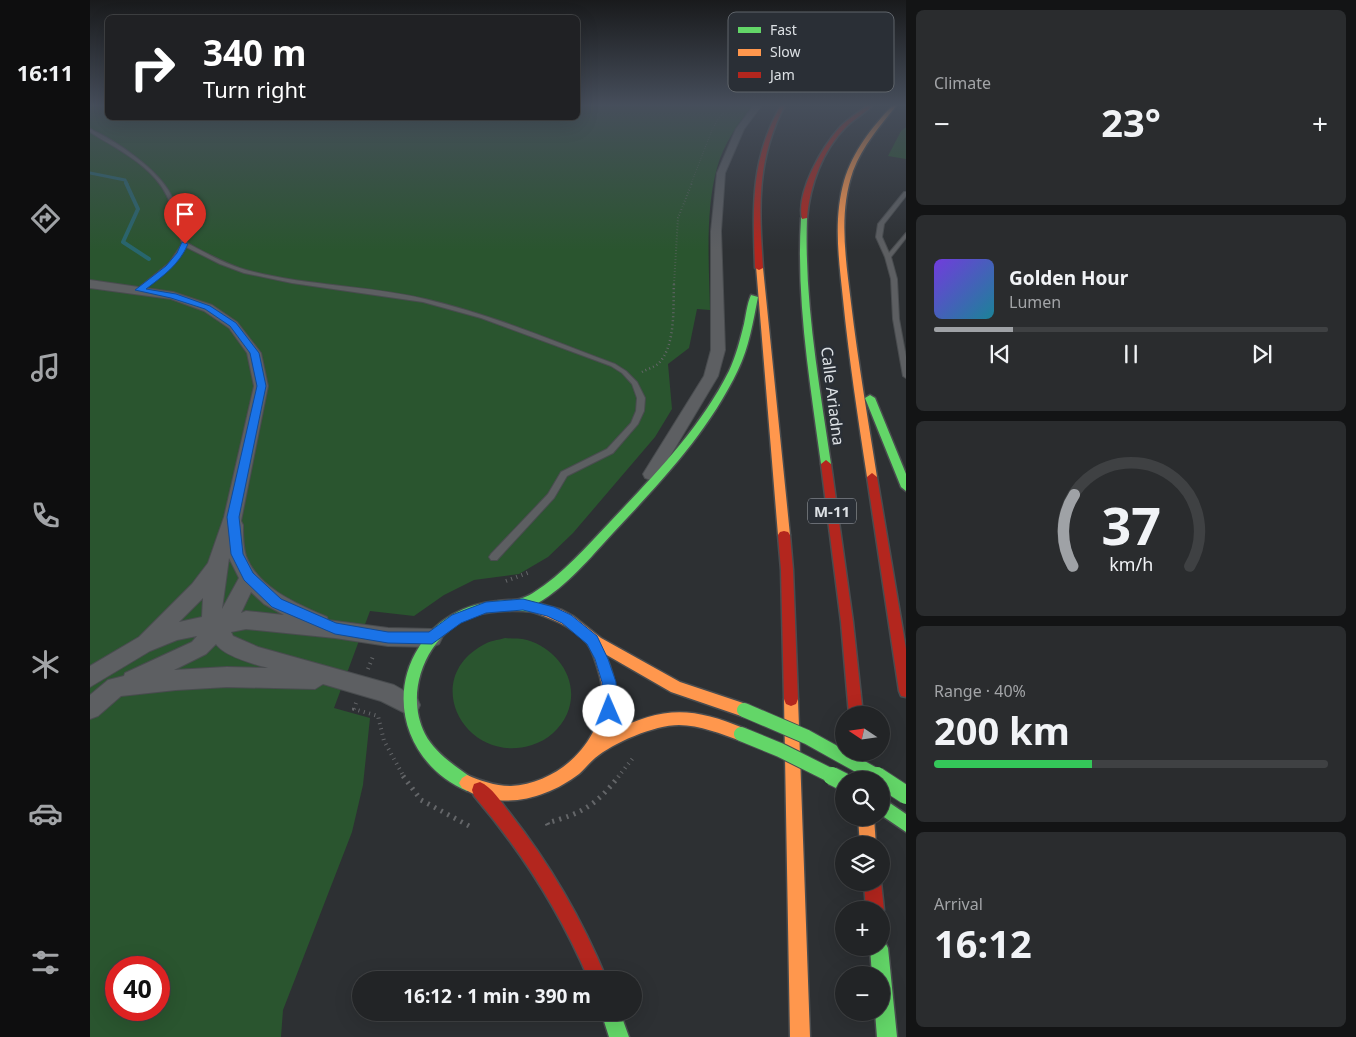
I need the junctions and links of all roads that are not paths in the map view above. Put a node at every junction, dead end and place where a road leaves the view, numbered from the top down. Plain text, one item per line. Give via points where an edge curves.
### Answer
1 (125, 153) edge
2 (729, 153) edge
3 (762, 153) edge
4 (823, 153) edge
5 (859, 153) edge
6 (906, 193) edge
7 (906, 235) edge
8 (185, 244) junction
9 (888, 257) junction
10 (759, 274) junction
11 (90, 284) edge
12 (139, 290) junction
13 (853, 356) junction
14 (906, 376) edge
15 (906, 487) edge
16 (233, 517) junction
17 (586, 554) junction
18 (494, 557) dead end
19 (217, 565) junction
20 (249, 576) junction
21 (523, 605) junction
22 (215, 627) junction
23 (335, 629) junction
24 (432, 638) junction
25 (592, 640) junction
26 (143, 644) junction
27 (90, 678) edge
28 (338, 680) junction
29 (116, 687) junction
30 (906, 692) edge
31 (90, 698) edge
32 (409, 705) junction
33 (855, 706) edge
34 (90, 709) edge
35 (590, 752) junction
36 (835, 778) edge
37 (480, 790) junction
38 (906, 796) edge
39 (890, 812) edge
40 (906, 824) edge
41 (880, 956) edge
42 (594, 971) edge
43 (613, 1021) edge
44 (618, 1037) edge
45 (800, 1037) edge
46 (887, 1037) edge

1 - 8 lane via 150,170 161,184 174,206
2 - 17 street via 721,173 716,231 718,350 711,376 650,476
3 - 10 main road via 756,199
4 - 33 main road, Calle Ariadna / M-11 via 817,162 802,214 802,269
5 - 13 main road, Calle Ariadna / M-11 via 847,182 840,236
6 - 9 lane via 881,224 878,237
7 - 9 lane
8 - 12 lane via 169,268
8 - 18 lane via 244,271 292,282 355,288 424,300 483,317 613,365 635,383 641,398 634,424 610,451 564,474 551,496
9 - 14 lane via 894,279 896,320
10 - 17 main road via 744,340 732,373 700,424 659,476
10 - 45 main road via 787,570
11 - 12 street
12 - 16 street via 173,296 208,308 233,325 254,353 261,386
13 - 15 main road
13 - 30 main road, Calle Ariadna / M-11
16 - 19 street
16 - 20 street via 237,554
17 - 21 main road via 554,587
19 - 22 street via 212,604
19 - 26 street via 199,590
20 - 22 street via 230,614
20 - 23 street via 277,603
21 - 24 main road via 486,607 466,614 447,624
21 - 25 main road via 550,611 566,619
22 - 23 street via 246,620
22 - 26 street via 192,628
22 - 28 street via 226,642 254,655
22 - 29 street via 199,648
23 - 24 street via 388,637
24 - 32 main road via 418,658 410,680
25 - 35 main road via 609,682 609,711 603,731
25 - 38 main road, bridge via 668,683 773,720 840,752
26 - 27 street
28 - 29 street via 227,677
28 - 32 street via 386,692
29 - 31 street
29 - 34 street
32 - 37 main road via 415,729 429,752 448,770
35 - 36 main road, bridge via 650,722 685,718 741,734
35 - 37 main road via 578,766 557,781 528,791 504,794
37 - 42 main road via 536,858 574,920
39 - 40 main road
41 - 46 main road
43 - 44 main road

